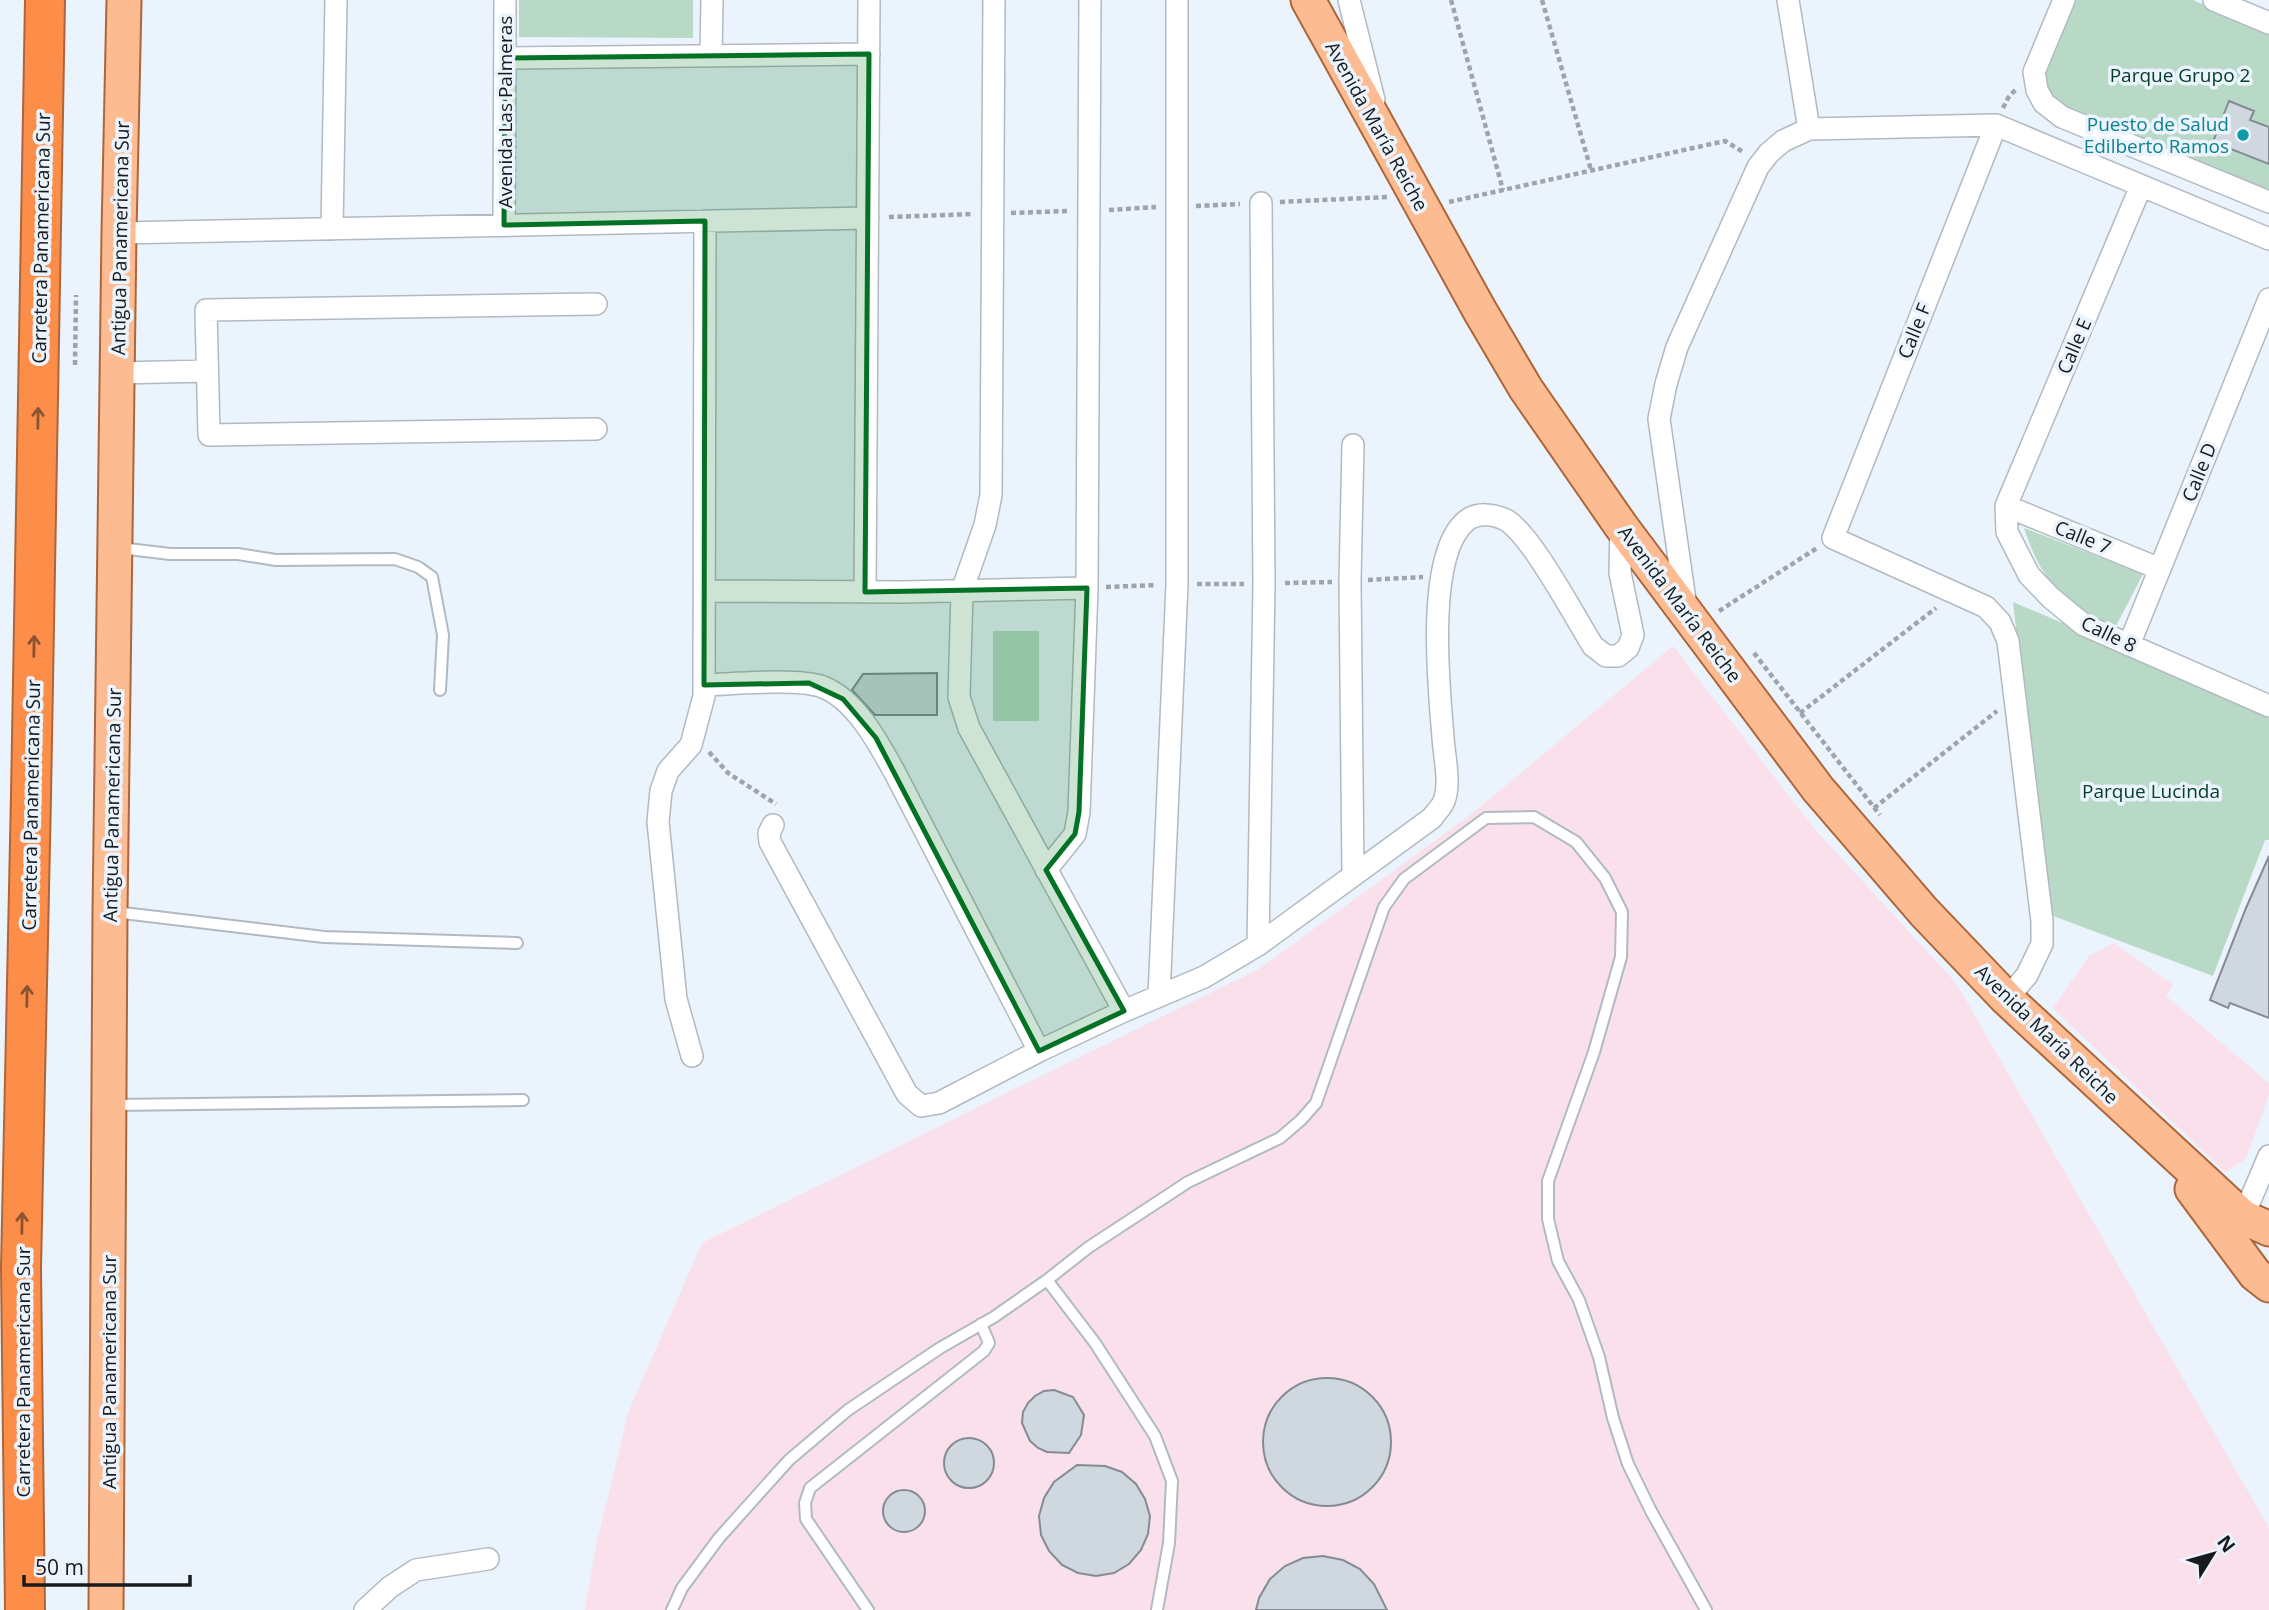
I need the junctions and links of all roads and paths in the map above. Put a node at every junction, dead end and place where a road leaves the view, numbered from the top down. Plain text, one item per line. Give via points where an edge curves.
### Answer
1 (45, 0) edge
2 (124, 0) edge
3 (336, 0) edge
4 (505, 0) edge
5 (712, 0) edge
6 (869, 0) edge
7 (995, 0) edge
8 (1090, 0) edge
9 (1177, 0) edge
10 (1308, 0) edge
11 (1349, 0) edge
12 (1451, 0) edge
13 (1542, 0) edge
14 (1788, 0) edge
15 (2064, 0) edge
16 (2227, 3) edge
17 (2269, 23) edge
18 (869, 54) junction
19 (711, 56) junction
20 (505, 58) junction
21 (2034, 72) junction
22 (1996, 125) junction
23 (1809, 129) junction
24 (1383, 137) junction
25 (1725, 141) dead end
26 (1591, 170) junction
27 (2141, 186) junction
28 (1503, 190) junction
29 (1416, 196) junction
30 (2269, 202) edge
31 (1261, 203) junction
32 (1175, 206) junction
33 (1089, 211) junction
34 (993, 214) junction
35 (868, 218) junction
36 (705, 221) junction
37 (505, 225) junction
38 (332, 229) junction
39 (1435, 230) junction
40 (119, 233) junction
41 (2269, 239) edge
42 (76, 295) dead end
43 (2269, 299) edge
44 (596, 304) dead end
45 (75, 365) dead end
46 (207, 371) junction
47 (117, 373) junction
48 (596, 429) dead end
49 (1353, 445) dead end
50 (2006, 506) junction
51 (1621, 526) junction
52 (1833, 538) junction
53 (115, 548) junction
54 (2160, 569) junction
55 (1087, 587) junction
56 (961, 591) junction
57 (705, 592) junction
58 (865, 592) junction
59 (1956, 593) junction
60 (1686, 607) junction
61 (2129, 645) junction
62 (1753, 652) dead end
63 (704, 685) junction
64 (440, 690) dead end
65 (2014, 698) junction
66 (2269, 706) edge
67 (1800, 713) junction
68 (694, 736) junction
69 (1874, 808) junction
70 (777, 817) joint
71 (1883, 819) dead end
72 (1046, 870) junction
73 (1353, 874) junction
74 (110, 912) junction
75 (517, 943) dead end
76 (1258, 945) junction
77 (1159, 996) junction
78 (2007, 999) junction
79 (1124, 1011) junction
80 (1039, 1051) junction
81 (692, 1056) dead end
82 (523, 1100) dead end
83 (110, 1105) junction
84 (2151, 1133) junction
85 (2269, 1156) edge
86 (2256, 1223) edge
87 (1047, 1280) junction
88 (2264, 1287) edge
89 (981, 1324) junction
90 (488, 1559) dead end
91 (25, 1610) edge
92 (106, 1610) edge
93 (365, 1610) edge
94 (672, 1610) edge
95 (868, 1610) edge
96 (1157, 1610) edge
97 (1706, 1610) edge

91 -> 1 highway, Carretera Panamericana Sur via 21,1268
2 - 40 main road, Antigua Panamericana Sur
3 - 38 street
4 - 20 street, Avenida Las Palmeras
5 - 19 street
6 - 18 street
7 - 34 street
8 - 33 street
9 - 32 street
10 - 24 main road, Avenida María Reiche
11 - 24 street
12 - 28 path
13 - 26 path
14 - 23 street
15 - 21 street
16 - 17 street
18 - 19 street
18 - 35 street
19 - 20 street
20 - 37 street, Avenida Las Palmeras
21 - 22 path via 2008,98
21 - 30 street via 2044,103 2062,117
22 - 23 street
22 - 27 street
22 - 52 street, Calle F
23 - 60 street via 1783,141 1758,167 1677,347 1666,384 1659,419
24 - 29 main road, Avenida María Reiche
25 - 26 path
26 - 28 path
27 - 41 street
27 - 50 street, Calle E
28 - 39 path via 1447,203 1452,225
29 - 31 path
29 - 39 main road, Avenida María Reiche
31 - 32 path
31 - 76 street via 1264,584
32 - 33 path
32 - 77 street via 1177,584
33 - 34 path
33 - 55 street
34 - 35 path
34 - 56 street via 991,495
35 - 36 street
35 - 58 street
36 - 37 street
36 - 57 street
37 - 38 street
38 - 40 street
39 - 51 main road, Avenida María Reiche via 1526,389
40 - 47 main road, Antigua Panamericana Sur
42 - 45 path
43 - 54 street, Calle D
44 - 46 street via 206,310
46 - 47 street
46 - 48 street via 209,435
47 - 53 main road, Antigua Panamericana Sur
49 - 73 street
50 - 54 street, Calle 7
50 - 61 street, Calle 8 via 2007,532 2029,575 2084,625
51 - 60 main road, Avenida María Reiche
51 - 73 street via 1620,573 1633,635 1618,656 1606,656 1593,646 1528,541 1507,521 1486,514 1468,519 1455,533 1441,576 1437,669 1447,781 1444,800 1432,818
52 - 59 street
52 - 60 path via 1721,611
53 - 64 lane via 276,560 395,559 418,567 432,577 443,635
53 - 74 main road, Antigua Panamericana Sur
54 - 61 street, Calle D
55 - 56 street
55 - 72 street via 1079,812 1075,834
56 - 58 street
56 - 72 street via 958,697 969,728
57 - 58 street
57 - 63 street
59 - 65 street via 1986,607 2000,622 2008,641
59 - 67 path
60 - 78 main road, Avenida María Reiche via 1818,789
61 - 66 street, Calle 8
62 - 67 path
63 - 68 street
63 - 80 street via 809,683 826,688 860,718 895,773
65 - 69 path
65 - 78 street via 2042,944 2027,975
67 - 69 path
68 - 70 path
68 - 81 street via 668,771 659,822 676,999
69 - 71 path
70 - 80 street via 770,842 907,1094 920,1106 939,1103
72 - 79 street
73 - 76 street
74 - 75 lane via 324,937
74 - 83 main road, Antigua Panamericana Sur
76 - 77 street via 1204,977
77 - 79 street
78 - 84 main road, Avenida María Reiche
79 - 80 street
82 - 83 lane
83 - 92 main road, Antigua Panamericana Sur
84 - 86 main road, Avenida María Reiche
84 - 88 main road, Avenida María Reiche
85 - 86 street
87 - 89 lane
87 - 96 lane via 1155,1436 1172,1481 1169,1543
87 - 97 lane via 1188,1182 1280,1138 1301,1120 1317,1102 1384,907 1404,879 1486,818 1534,817 1576,842 1605,878 1622,912 1614,981 1548,1181 1548,1219 1558,1261 1579,1300 1599,1357 1628,1464
89 - 94 lane via 848,1410 789,1460 719,1538 682,1588
89 - 95 lane via 989,1343 984,1350 810,1488 806,1519
90 - 93 street via 416,1570

